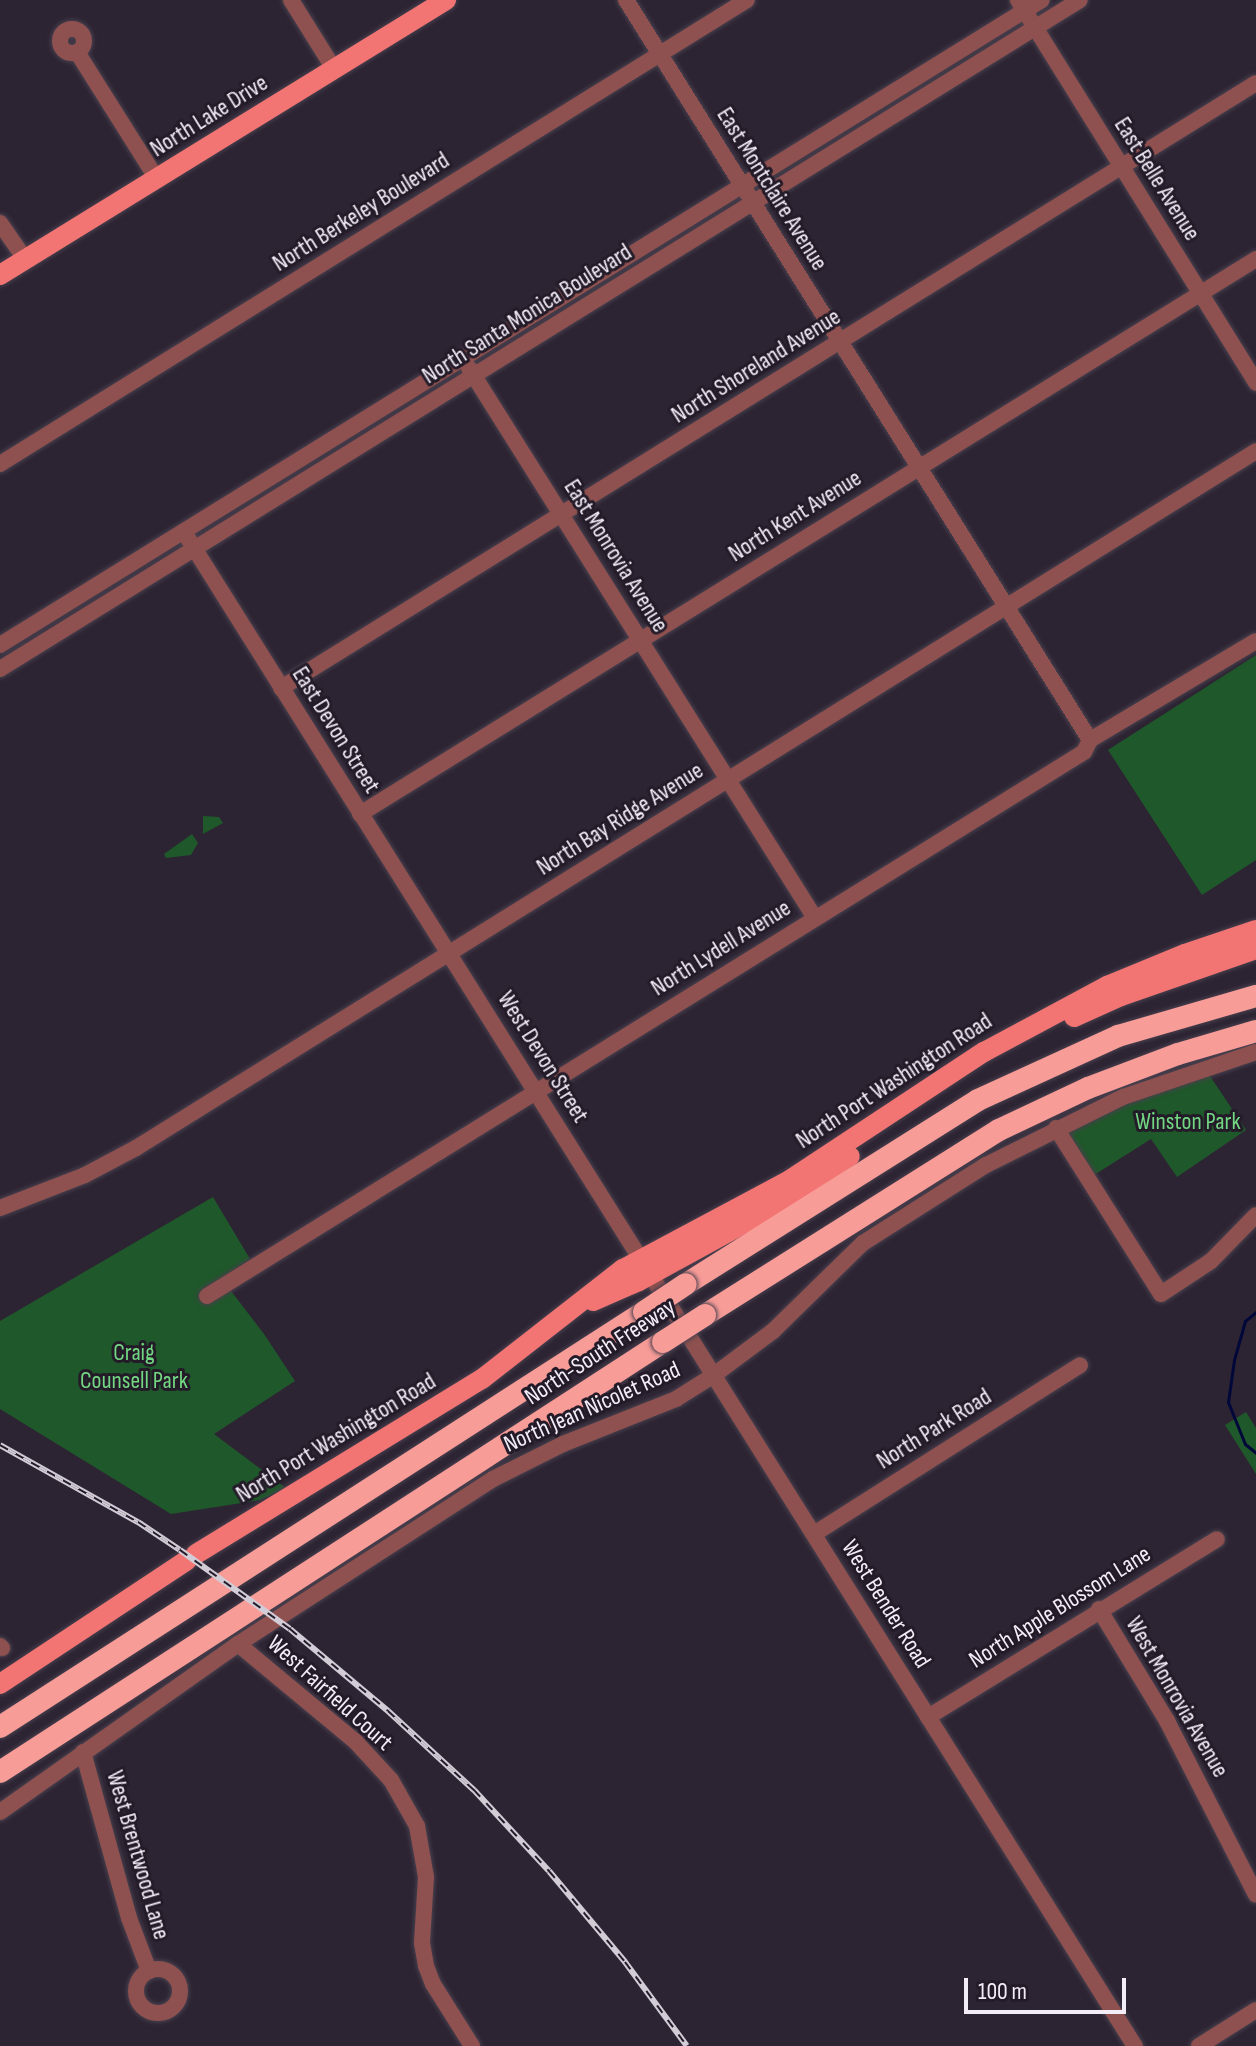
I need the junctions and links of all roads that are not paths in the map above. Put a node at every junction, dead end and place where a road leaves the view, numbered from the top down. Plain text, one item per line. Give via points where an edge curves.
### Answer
1 (291, 0) edge
2 (444, 0) edge
3 (626, 0) edge
4 (747, 0) edge
5 (1042, 0) edge
6 (1080, 0) edge
7 (1021, 5) edge
8 (1035, 28) junction
9 (77, 52) dead end
10 (660, 54) junction
11 (334, 69) junction
12 (1256, 83) edge
13 (1120, 167) junction
14 (157, 179) junction
15 (743, 187) junction
16 (752, 201) junction
17 (0, 223) edge
18 (25, 259) junction
19 (1256, 259) edge
20 (0, 275) edge
21 (1200, 294) junction
22 (840, 342) junction
23 (462, 357) junction
24 (474, 375) junction
25 (1256, 383) edge
26 (1256, 451) edge
27 (0, 464) edge
28 (919, 468) junction
29 (561, 514) junction
30 (184, 532) junction
31 (194, 549) junction
32 (1007, 607) junction
33 (640, 639) junction
34 (1253, 643) edge
35 (0, 645) edge
36 (0, 669) edge
37 (281, 688) junction
38 (1090, 740) junction
39 (729, 780) junction
40 (360, 814) junction
41 (815, 918) junction
42 (1256, 930) edge
43 (1256, 949) edge
44 (448, 953) junction
45 (1256, 996) edge
46 (1256, 1031) edge
47 (1256, 1052) edge
48 (535, 1091) junction
49 (1056, 1128) junction
50 (596, 1187) joint
51 (0, 1208) edge
52 (1256, 1215) edge
53 (647, 1266) junction
54 (207, 1296) dead end
55 (1080, 1365) dead end
56 (714, 1375) junction
57 (814, 1534) junction
58 (1217, 1539) dead end
59 (1099, 1609) junction
60 (238, 1644) junction
61 (0, 1684) edge
62 (928, 1717) junction
63 (0, 1727) edge
64 (83, 1752) junction
65 (0, 1772) edge
66 (0, 1812) edge
67 (1256, 1895) edge
68 (149, 1971) dead end
69 (1256, 2010) edge
70 (472, 2046) edge
71 (1135, 2046) edge
72 (1199, 2046) edge

1 - 11 street
2 - 11 main road, North Lake Drive
3 - 10 street, East Montclaire Avenue
4 - 10 street, North Berkeley Boulevard
5 - 7 street, North Santa Monica Boulevard
6 - 8 street, North Santa Monica Boulevard
7 - 8 street, East Belle Avenue
7 - 15 street, North Santa Monica Boulevard
8 - 13 street, East Belle Avenue
8 - 16 street, North Santa Monica Boulevard
9 - 14 street
10 - 15 street, East Montclaire Avenue
10 - 27 street, North Berkeley Boulevard
11 - 14 main road, North Lake Drive
12 - 13 street, North Shoreland Avenue
13 - 21 street, East Belle Avenue
13 - 22 street, North Shoreland Avenue
14 - 18 main road, North Lake Drive
15 - 16 street, East Montclaire Avenue
15 - 23 street, North Santa Monica Boulevard
16 - 22 street, East Montclaire Avenue
16 - 24 street, North Santa Monica Boulevard
17 - 18 street
18 - 20 main road, North Lake Drive
19 - 21 street, North Kent Avenue
21 - 25 street, East Belle Avenue
21 - 28 street, North Kent Avenue
22 - 28 street, East Montclaire Avenue
22 - 29 street, North Shoreland Avenue
23 - 24 street, East Monrovia Avenue
23 - 30 street, North Santa Monica Boulevard
24 - 29 street, East Monrovia Avenue
24 - 31 street, North Santa Monica Boulevard
26 - 32 street, North Bay Ridge Avenue
28 - 32 street, East Montclaire Avenue
28 - 33 street, North Kent Avenue
29 - 33 street, East Monrovia Avenue
29 - 37 street, North Shoreland Avenue
30 - 31 street, East Devon Street
30 - 35 street, North Santa Monica Boulevard
31 - 36 street, North Santa Monica Boulevard
31 - 37 street, East Devon Street
32 - 38 street, East Montclaire Avenue
32 - 39 street, North Bay Ridge Avenue
33 - 39 street, East Monrovia Avenue
33 - 40 street, North Kent Avenue
34 - 38 street, North Lydell Avenue
37 - 40 street, East Devon Street
38 - 41 street, North Lydell Avenue via 1084,752
39 - 41 street
39 - 44 street, North Bay Ridge Avenue
40 - 44 street, East Devon Street
41 - 48 street, North Lydell Avenue
42 - 53 main road, North Port Washington Road via 1145,970 1046,1017
43 - 53 main road, North Port Washington Road via 1121,996 1046,1030 776,1206
44 - 48 street, West Devon Street
44 - 51 street, North Bay Ridge Avenue via 136,1148 85,1175
45 - 63 highway, North-South Freeway, bridge via 1118,1036 978,1100
46 - 65 highway, North-South Freeway, bridge via 1100,1083 999,1130
47 - 49 street, North Jean Nicolet Road via 1135,1092
48 - 50 street, West Devon Street
48 - 54 street, North Lydell Avenue
49 - 52 street via 1161,1294 1211,1261
49 - 56 street, North Jean Nicolet Road via 863,1243 773,1331
50 - 53 street, West Bender Road
53 - 56 street, West Bender Road
53 - 61 main road, North Port Washington Road via 577,1306 444,1404 191,1557
55 - 57 street, North Park Road
56 - 57 street, West Bender Road
56 - 60 street, North Jean Nicolet Road via 636,1418 563,1444 493,1479
57 - 62 street, West Bender Road
58 - 59 street, North Apple Blossom Lane
59 - 62 street, North Apple Blossom Lane
59 - 67 street, West Monrovia Avenue via 1167,1721
60 - 64 street, North Jean Nicolet Road
60 - 70 street, West Fairfield Court via 355,1741 391,1780 417,1826 426,1877 426,1966
62 - 71 street, West Bender Road
64 - 66 street, North Jean Nicolet Road
64 - 68 street, West Brentwood Lane
69 - 72 street

